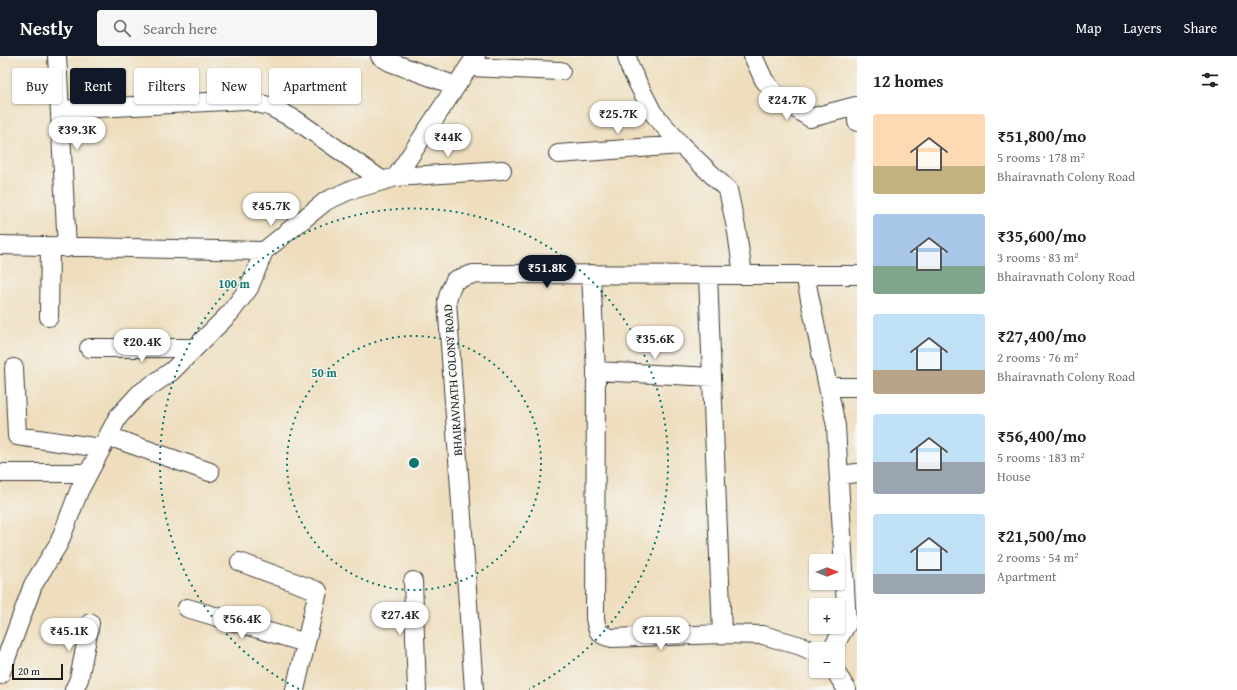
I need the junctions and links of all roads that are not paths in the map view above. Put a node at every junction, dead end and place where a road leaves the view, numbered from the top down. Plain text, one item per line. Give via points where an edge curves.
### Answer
1 (57, 56) edge
2 (380, 56) edge
3 (627, 56) edge
4 (753, 56) edge
5 (472, 62) edge
6 (561, 71) dead end
7 (456, 86) junction
8 (60, 110) junction
9 (857, 111) edge
10 (681, 145) junction
11 (558, 154) dead end
12 (502, 170) dead end
13 (389, 179) junction
14 (0, 246) edge
15 (59, 247) junction
16 (264, 251) junction
17 (591, 274) junction
18 (708, 275) junction
19 (743, 275) junction
20 (804, 275) junction
21 (857, 275) edge
22 (49, 317) dead end
23 (89, 348) dead end
24 (195, 348) junction
25 (14, 368) dead end
26 (596, 371) junction
27 (712, 378) junction
28 (828, 387) junction
29 (857, 387) edge
30 (104, 442) junction
31 (210, 472) dead end
32 (88, 473) junction
33 (857, 473) edge
34 (0, 474) edge
35 (839, 476) junction
36 (240, 562) dead end
37 (413, 581) dead end
38 (187, 608) dead end
39 (852, 622) edge
40 (90, 623) dead end
41 (722, 634) junction
42 (837, 642) edge
43 (306, 643) junction
44 (809, 650) edge
45 (0, 674) edge
46 (839, 678) edge
47 (74, 690) edge
48 (295, 690) edge
49 (417, 690) edge
50 (474, 690) edge
51 (847, 690) edge

1 - 8 street
2 - 7 street
3 - 10 street via 630,68 653,113
4 - 9 street via 764,80 778,97 810,118
5 - 6 street
5 - 7 street
7 - 13 street
8 - 13 street via 244,100 269,106 296,120
8 - 15 street
10 - 11 street
10 - 19 street via 728,190
12 - 13 street
13 - 16 street via 348,191 326,201
14 - 15 street
15 - 16 street
15 - 22 street
16 - 24 street via 249,288 230,313
17 - 18 street, BHAIRAVNATH COLONY ROAD
17 - 26 street
17 - 50 street, BHAIRAVNATH COLONY ROAD via 473,274 455,280 449,293 448,309
18 - 19 street, BHAIRAVNATH COLONY ROAD
18 - 27 street
19 - 20 street, BHAIRAVNATH COLONY ROAD
20 - 21 street, BHAIRAVNATH COLONY ROAD
20 - 28 street
23 - 24 street
24 - 30 street via 172,371 139,394 118,417
25 - 30 street via 17,436
26 - 27 street
26 - 41 street via 597,630 603,636 612,638
27 - 41 street
28 - 29 street
28 - 35 street via 836,426
30 - 31 street
30 - 32 street
32 - 34 street
32 - 45 street via 59,543 33,585
33 - 35 street
35 - 39 street
36 - 43 street via 318,591
37 - 49 street
38 - 43 street
39 - 42 street
40 - 47 street via 79,679
41 - 44 street via 763,635
43 - 48 street
46 - 51 street

